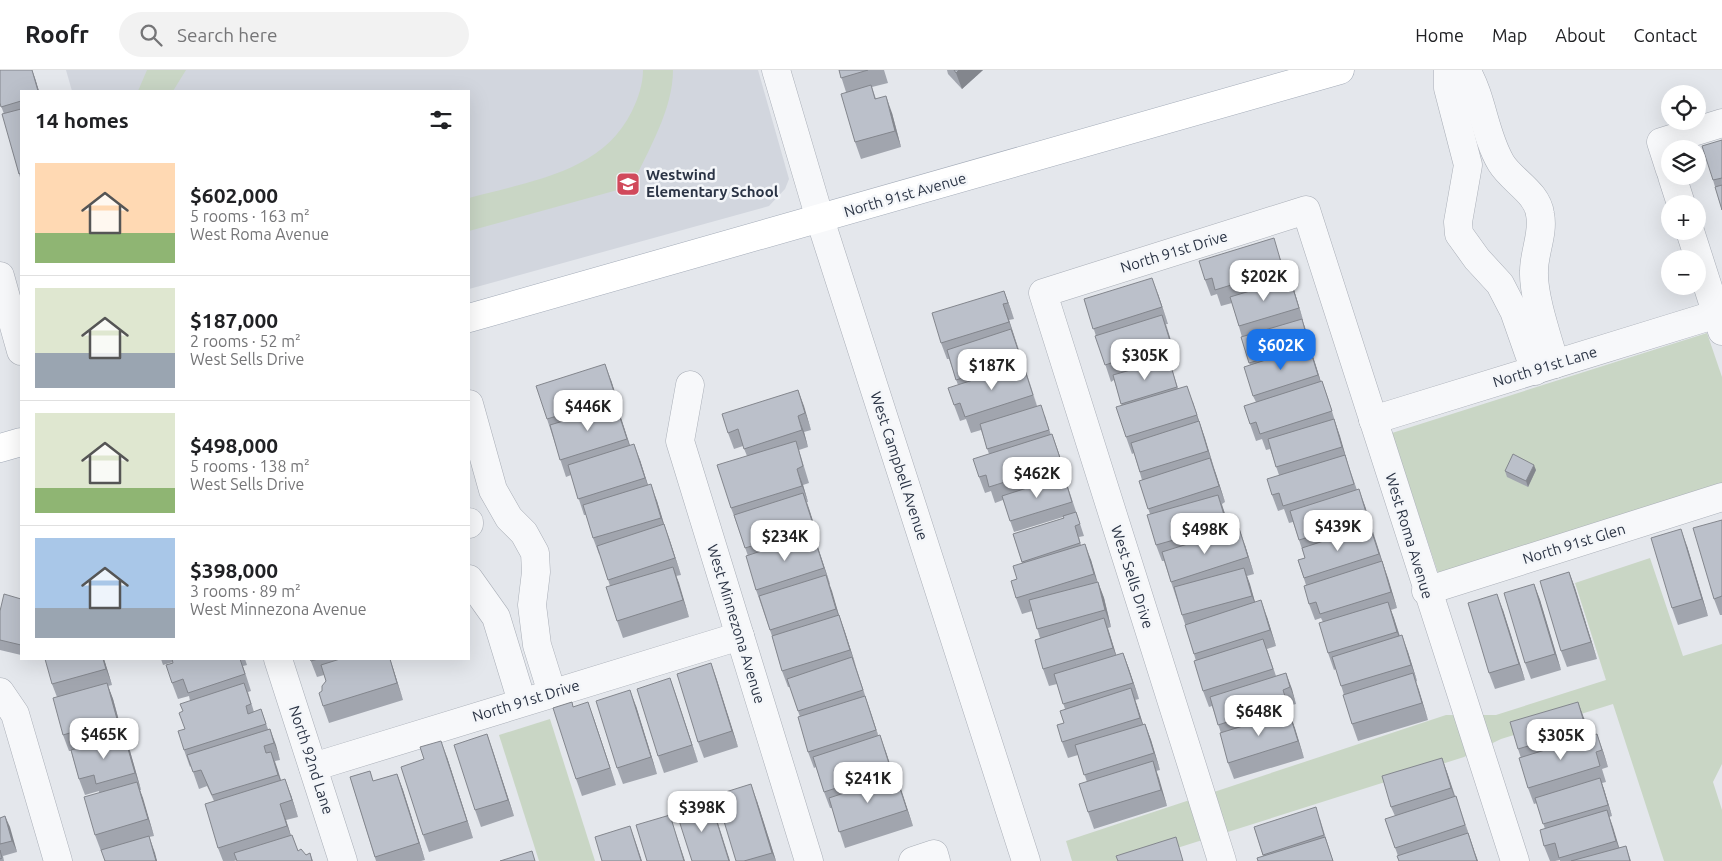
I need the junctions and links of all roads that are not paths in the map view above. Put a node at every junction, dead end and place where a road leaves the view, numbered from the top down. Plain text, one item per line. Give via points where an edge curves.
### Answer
1 (776, 70) edge
2 (1340, 70) edge
3 (1448, 70) edge
4 (1466, 70) edge
5 (1722, 123) edge
6 (1667, 140) edge
7 (1306, 210) joint
8 (820, 219) junction
9 (1693, 240) edge
10 (1536, 251) junction
11 (1490, 271) junction
12 (0, 280) edge
13 (1043, 293) joint
14 (470, 318) edge
15 (1719, 323) edge
16 (20, 348) edge
17 (1545, 367) junction
18 (690, 385) dead end
19 (470, 408) edge
20 (1373, 420) junction
21 (20, 442) edge
22 (0, 448) edge
23 (1722, 497) edge
24 (470, 580) edge
25 (1426, 591) junction
26 (532, 605) junction
27 (496, 617) junction
28 (740, 636) junction
29 (278, 660) edge
30 (1, 692) edge
31 (552, 694) junction
32 (522, 702) junction
33 (313, 767) junction
34 (58, 861) edge
35 (343, 861) edge
36 (809, 861) edge
37 (1026, 861) edge
38 (1222, 861) edge
39 (1514, 861) edge

1 - 8 street, West Campbell Avenue
2 - 8 main road, North 91st Avenue
3 - 11 street via 1448,88 1468,165 1458,222 1459,234
4 - 10 street via 1474,83 1491,144 1502,164 1532,197 1540,212 1542,226
5 - 6 street
7 - 13 street, North 91st Drive
7 - 20 street, West Roma Avenue
8 - 14 main road, North 91st Avenue
8 - 37 street, West Campbell Avenue
9 - 15 street
10 - 11 street via 1518,264
10 - 17 street via 1534,272
11 - 17 street
12 - 16 street
13 - 38 street, West Sells Drive
15 - 17 street, North 91st Lane
17 - 20 street, North 91st Lane
18 - 28 street, West Minnezona Avenue via 680,441
19 - 26 street via 493,490 535,552
20 - 25 street, West Roma Avenue
21 - 22 main road
23 - 25 street, North 91st Glen
24 - 27 street
25 - 39 street, West Roma Avenue
26 - 27 street
26 - 31 street via 537,645
27 - 32 street
28 - 31 street, North 91st Drive
28 - 36 street, West Minnezona Avenue
29 - 33 street, North 92nd Lane
30 - 34 street via 15,714
31 - 32 street, North 91st Drive
32 - 33 street, North 91st Drive
33 - 35 street, North 92nd Lane

